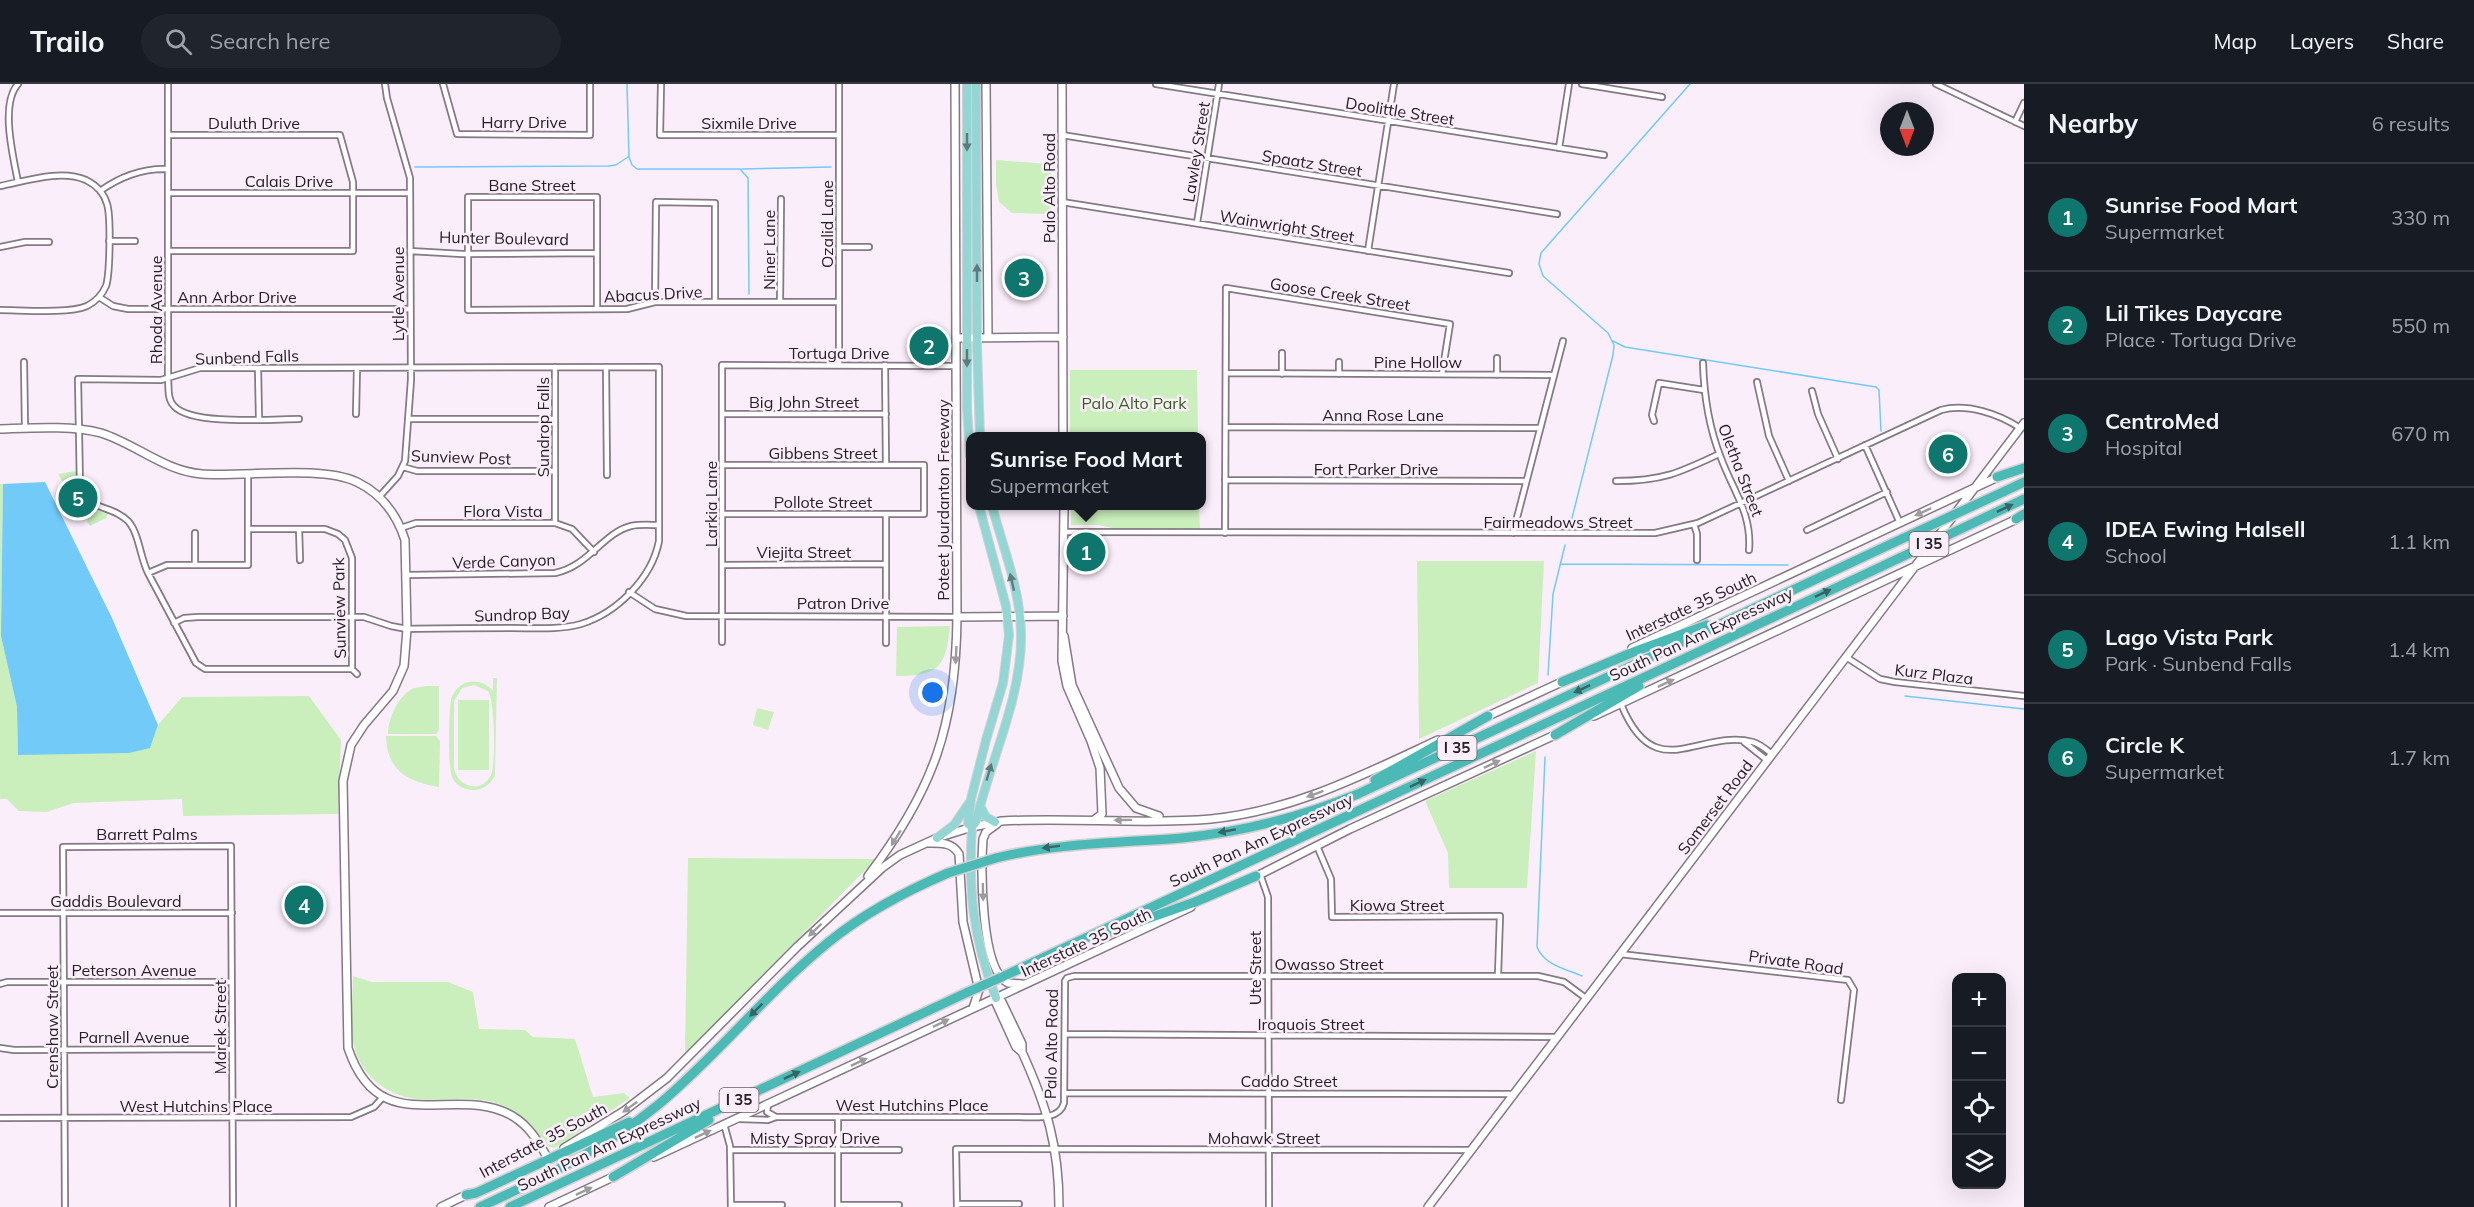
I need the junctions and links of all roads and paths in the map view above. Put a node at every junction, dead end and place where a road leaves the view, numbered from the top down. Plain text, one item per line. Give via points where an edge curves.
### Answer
1 (18, 84) edge
2 (168, 84) edge
3 (385, 84) edge
4 (443, 84) edge
5 (590, 84) edge
6 (661, 84) edge
7 (839, 84) edge
8 (955, 84) edge
9 (967, 84) edge
10 (976, 84) edge
11 (986, 84) edge
12 (1062, 84) edge
13 (1156, 84) edge
14 (1219, 84) edge
15 (1394, 84) edge
16 (1569, 84) edge
17 (1582, 84) edge
18 (1936, 84) edge
19 (1217, 94) junction
20 (1662, 97) dead end
21 (2024, 103) edge
22 (1389, 121) junction
23 (2015, 122) junction
24 (2024, 126) edge
25 (168, 135) junction
26 (839, 135) junction
27 (1062, 135) junction
28 (1559, 148) junction
29 (1604, 155) dead end
30 (1207, 158) junction
31 (168, 169) junction
32 (18, 182) junction
33 (0, 186) edge
34 (1378, 186) junction
35 (100, 191) junction
36 (168, 193) junction
37 (353, 193) junction
38 (410, 193) junction
39 (781, 199) dead end
40 (1062, 202) junction
41 (1557, 214) dead end
42 (1197, 224) junction
43 (109, 241) junction
44 (135, 241) dead end
45 (49, 242) dead end
46 (0, 247) edge
47 (839, 247) junction
48 (869, 247) dead end
49 (1368, 250) junction
50 (168, 251) junction
51 (410, 251) junction
52 (597, 253) junction
53 (468, 254) junction
54 (1509, 273) dead end
55 (99, 297) junction
56 (655, 302) junction
57 (715, 302) junction
58 (780, 302) junction
59 (839, 302) junction
60 (0, 309) edge
61 (168, 309) junction
62 (410, 309) junction
63 (597, 309) junction
64 (988, 337) junction
65 (1063, 337) junction
66 (956, 338) junction
67 (967, 338) junction
68 (977, 338) junction
69 (1563, 341) dead end
70 (1282, 353) dead end
71 (1497, 358) dead end
72 (24, 362) dead end
73 (1339, 362) dead end
74 (1702, 363) dead end
75 (723, 365) joint
76 (839, 365) junction
77 (885, 365) junction
78 (956, 366) junction
79 (555, 367) junction
80 (606, 367) junction
81 (659, 367) joint
82 (258, 368) junction
83 (357, 368) junction
84 (411, 368) junction
85 (1226, 373) junction
86 (1282, 374) junction
87 (1339, 374) junction
88 (1442, 375) junction
89 (1497, 375) junction
90 (1554, 375) junction
91 (168, 379) junction
92 (1756, 382) dead end
93 (1704, 390) junction
94 (1812, 391) dead end
95 (356, 414) dead end
96 (723, 414) junction
97 (886, 414) junction
98 (259, 419) junction
99 (299, 419) dead end
100 (408, 419) junction
101 (555, 419) junction
102 (1654, 422) dead end
103 (2022, 426) edge
104 (1226, 427) junction
105 (25, 428) junction
106 (1540, 428) junction
107 (0, 429) edge
108 (79, 430) junction
109 (969, 432) edge
110 (980, 432) edge
111 (1063, 432) edge
112 (1865, 445) junction
113 (1719, 454) junction
114 (1838, 459) junction
115 (723, 465) junction
116 (886, 465) junction
117 (2024, 466) edge
118 (403, 467) junction
119 (555, 471) junction
120 (248, 474) junction
121 (607, 475) dead end
122 (1997, 477) joint
123 (1225, 480) junction
124 (1526, 481) junction
125 (1616, 481) dead end
126 (1789, 481) junction
127 (2024, 482) edge
128 (1976, 487) junction
129 (1887, 492) junction
130 (379, 497) junction
131 (2024, 499) edge
132 (1742, 504) junction
133 (981, 510) edge
134 (993, 510) edge
135 (1064, 510) edge
136 (723, 514) junction
137 (886, 514) junction
138 (924, 514) joint
139 (2021, 516) edge
140 (555, 523) junction
141 (1900, 523) junction
142 (1694, 524) junction
143 (659, 525) junction
144 (401, 528) junction
145 (248, 529) junction
146 (299, 529) junction
147 (1807, 530) dead end
148 (1064, 531) junction
149 (195, 533) dead end
150 (1225, 533) junction
151 (1512, 533) junction
152 (1749, 550) dead end
153 (594, 552) junction
154 (300, 560) dead end
155 (1697, 560) dead end
156 (886, 564) junction
157 (195, 565) junction
158 (723, 565) junction
159 (1915, 566) junction
160 (148, 573) junction
161 (407, 575) junction
162 (630, 592) junction
163 (1749, 611) junction
164 (722, 616) junction
165 (886, 616) junction
166 (957, 616) junction
167 (1008, 616) junction
168 (1019, 616) junction
169 (1063, 616) junction
170 (352, 617) junction
171 (174, 623) junction
172 (407, 628) junction
173 (1064, 636) junction
174 (722, 642) dead end
175 (886, 643) dead end
176 (1710, 647) junction
177 (1846, 657) junction
178 (352, 669) junction
179 (357, 674) dead end
180 (1562, 682) junction
181 (2024, 696) edge
182 (1621, 704) junction
183 (1488, 716) junction
184 (1555, 735) junction
185 (1770, 758) junction
186 (971, 799) junction
187 (980, 806) junction
188 (1173, 819) junction
189 (1094, 820) junction
190 (999, 822) junction
191 (1270, 824) junction
192 (972, 827) junction
193 (937, 838) junction
194 (925, 843) junction
195 (231, 846) joint
196 (1317, 846) junction
197 (63, 847) joint
198 (1258, 875) junction
199 (857, 890) junction
200 (0, 913) edge
201 (63, 913) junction
202 (231, 913) junction
203 (1620, 954) junction
204 (1498, 975) junction
205 (1267, 976) junction
206 (1002, 977) junction
207 (1066, 979) joint
208 (63, 982) junction
209 (231, 982) junction
210 (1028, 983) junction
211 (0, 984) edge
212 (1013, 991) junction
213 (996, 998) junction
214 (1587, 999) junction
215 (976, 1006) junction
216 (1003, 1010) junction
217 (1065, 1034) junction
218 (1268, 1035) junction
219 (1557, 1037) junction
220 (0, 1048) edge
221 (64, 1049) junction
222 (232, 1049) junction
223 (763, 1089) junction
224 (1064, 1093) junction
225 (1268, 1093) junction
226 (1514, 1094) junction
227 (384, 1096) junction
228 (666, 1097) junction
229 (1841, 1100) dead end
230 (768, 1104) junction
231 (776, 1117) junction
232 (838, 1117) junction
233 (1048, 1117) junction
234 (0, 1118) edge
235 (64, 1118) junction
236 (232, 1118) junction
237 (735, 1119) junction
238 (724, 1124) junction
239 (1472, 1149) junction
240 (730, 1150) junction
241 (838, 1150) junction
242 (899, 1150) dead end
243 (1056, 1150) junction
244 (1268, 1150) junction
245 (546, 1157) junction
246 (613, 1177) junction
247 (466, 1195) junction
248 (1019, 1204) dead end
249 (782, 1205) dead end
250 (899, 1205) dead end
251 (554, 1206) edge
252 (731, 1206) edge
253 (838, 1206) edge
254 (957, 1206) edge
255 (65, 1207) edge
256 (233, 1207) edge
257 (441, 1207) edge
258 (480, 1207) edge
259 (510, 1207) edge
260 (1059, 1207) edge
261 (1269, 1207) edge
262 (1428, 1207) edge

1 - 32 street via 9,95 5,111
2 - 25 street, Rhoda Avenue
3 - 38 street, Lytle Avenue via 409,171
4 - 5 street, Harry Drive via 458,134 590,135
6 - 26 street, Sixmile Drive via 660,135
7 - 26 street, Ozalid Lane
8 - 66 main road, Poteet Jourdanton Freeway
9 -> 67 main road, Poteet Jourdanton Freeway
68 -> 10 main road
11 - 64 main road
12 - 27 main road, Palo Alto Road
13 - 19 street, Doolittle Street
14 - 19 street, Lawley Street
15 - 22 street
16 - 28 street
17 - 20 street
18 - 23 street
19 - 22 street, Doolittle Street
19 - 30 street, Lawley Street
21 - 23 street
22 - 28 street, Doolittle Street
22 - 34 street
23 - 24 street
25 - 31 street, Rhoda Avenue
25 - 37 street, Duluth Drive via 340,135
26 - 47 street, Ozalid Lane
27 - 30 street, Spaatz Street
27 - 40 main road, Palo Alto Road
28 - 29 street, Doolittle Street
30 - 34 street, Spaatz Street
30 - 42 street, Lawley Street
31 - 35 street via 144,170
31 - 36 street, Rhoda Avenue
32 - 33 street
32 - 35 street via 75,177
34 - 41 street, Spaatz Street
34 - 49 street
35 - 43 street via 108,208
36 - 37 street, Calais Drive
36 - 50 street, Rhoda Avenue
37 - 38 street, Calais Drive
37 - 50 street via 353,251
38 - 51 street, Lytle Avenue
39 - 58 street, Niner Lane
40 - 42 street, Wainwright Street
40 - 65 main road, Palo Alto Road
42 - 49 street, Wainwright Street
43 - 44 street
43 - 55 street via 108,276
45 - 46 street
47 - 48 street
47 - 59 street, Ozalid Lane
49 - 54 street, Wainwright Street
50 - 61 street, Rhoda Avenue
51 - 53 street, Hunter Boulevard
51 - 62 street, Lytle Avenue
52 - 53 street, Hunter Boulevard
52 - 53 street, Bane Street via 597,196 468,197
52 - 63 street
53 - 63 street, Abacus Drive via 468,310
55 - 60 street via 75,309
55 - 61 street, Ann Arbor Drive via 124,309
56 - 57 street, Abacus Drive
56 - 57 street via 656,202 715,203
56 - 63 street, Abacus Drive via 634,309
57 - 58 street, Abacus Drive
58 - 59 street, Abacus Drive
59 - 76 street, Ozalid Lane
61 - 62 street, Ann Arbor Drive
61 - 91 street, Rhoda Avenue
62 - 84 street, Lytle Avenue
64 - 65 main road
64 - 68 main road
65 - 111 main road, Palo Alto Road
66 - 67 main road
66 - 78 main road, Poteet Jourdanton Freeway
67 - 68 main road
67 -> 109 main road, Poteet Jourdanton Freeway
68 - 110 main road
69 - 90 street
70 - 86 street
71 - 89 street
72 - 105 street
73 - 87 street
74 - 93 street, Oletha Street
75 - 76 street, Tortuga Drive
75 - 96 street, Larkia Lane
76 - 77 street, Tortuga Drive
77 - 78 street, Tortuga Drive
77 - 97 street
78 - 166 main road, Poteet Jourdanton Freeway
79 - 80 street, Sunbend Falls
79 - 84 street, Sunbend Falls
79 - 101 street, Sundrop Falls
80 - 81 street, Sunbend Falls
80 - 121 street
81 - 143 street, Sundrop Bay
82 - 83 street, Sunbend Falls
82 - 91 street, Sunbend Falls via 200,368
82 - 98 street
83 - 84 street, Sunbend Falls
83 - 95 street
84 - 100 street, Lytle Avenue
85 - 86 street, Pine Hollow
85 - 88 street, Goose Creek Street via 1226,288 1450,324
85 - 104 street
86 - 87 street, Pine Hollow
87 - 88 street, Pine Hollow
88 - 89 street, Pine Hollow
89 - 90 street, Pine Hollow
90 - 106 street
91 - 98 street, Rhoda Avenue via 170,400 183,412 210,419
91 - 108 street, Sunbend Falls via 78,380
92 - 126 street via 1769,436
93 - 102 street via 1659,383
93 - 113 street, Oletha Street
94 - 114 street
96 - 97 street, Big John Street
96 - 115 street, Larkia Lane
97 - 116 street
98 - 99 street, Rhoda Avenue
100 - 101 street
100 - 118 street, Lytle Avenue
101 - 119 street, Sundrop Falls
103 - 112 street, Fairmeadows Street via 1995,414 1946,409
103 - 128 main road, Somerset Road
104 - 106 street, Anna Rose Lane
104 - 123 street
105 - 107 main road
105 - 108 main road
106 - 124 street
108 - 120 main road via 110,436 182,470
108 - 160 street, Sunbend Falls via 78,476 84,494 96,507 117,513 131,525
112 - 114 street, Fairmeadows Street
112 - 129 street
113 - 125 street via 1665,477
113 - 132 street, Oletha Street
114 - 126 street, Fairmeadows Street
115 - 116 street, Gibbens Street
115 - 136 street, Larkia Lane
116 - 138 street, Gibbens Street via 924,465
117 - 122 highway
118 - 119 street, Sunview Post via 417,471
118 - 130 street, Lytle Avenue
119 - 140 street, Sundrop Falls
120 - 130 main road via 331,474 357,482
120 - 145 street
122 - 128 main road, Interstate 35 South
123 - 124 street, Fort Parker Drive
123 - 150 street
124 - 151 street
126 - 132 street, Fairmeadows Street
127 - 163 highway, South Pan Am Expressway / I 35, bridge
128 -> 141 main road, Interstate 35 South
128 - 159 main road, Somerset Road
129 - 141 street
129 - 147 street
130 - 144 main road
176 -> 131 highway, South Pan Am Expressway / I 35, bridge
132 - 142 street, Fairmeadows Street
132 - 152 street, Oletha Street via 1749,521
133 - 167 main road
168 -> 134 main road
135 - 148 main road
136 - 137 street, Pollote Street
136 - 158 street, Larkia Lane
137 - 138 street, Pollote Street
137 - 156 street
139 - 159 main road, Interstate 35 South
140 - 144 street, Flora Vista via 416,523
140 - 153 street, Flora Vista via 572,528
141 - 180 main road, Interstate 35 South
142 - 151 street, Fairmeadows Street via 1642,534
142 - 155 street
143 - 153 street, Verde Canyon via 625,528
143 - 162 street, Sundrop Bay via 654,561
144 - 161 main road
145 - 146 street, Sunview Park
145 - 157 street via 248,565
146 - 154 street
146 - 170 street, Sunview Park via 329,530 347,543 352,558
148 - 150 street, Fairmeadows Street
148 - 169 main road
149 - 157 street
150 - 151 street, Fairmeadows Street
153 - 161 street, Verde Canyon via 576,567 555,573
156 - 158 street, Viejita Street
156 - 165 street
157 - 160 street via 167,565
158 - 164 street, Larkia Lane
159 - 177 main road, Somerset Road
182 -> 159 main road, Interstate 35 South
160 - 171 street, Sunbend Falls
161 - 172 main road
162 - 164 street, Patron Drive via 665,613
162 - 172 street, Sundrop Bay via 604,613 569,627
163 - 180 highway
163 -> 191 highway, South Pan Am Expressway / I 35 via 1358,794
164 - 165 street, Patron Drive
164 - 174 street, Larkia Lane
165 - 166 street, Patron Drive
165 - 175 street
166 - 167 main road, Patron Drive
166 -> 199 main road, Poteet Jourdanton Freeway via 952,695 932,770 910,816
167 - 168 main road, Patron Drive
167 - 186 main road via 1008,658 1003,683
168 - 169 main road, Patron Drive
187 -> 168 main road via 1015,689 1020,663
169 - 173 main road
170 - 171 street, Sundrop Bay via 198,617
170 - 172 street, Sundrop Bay
170 - 178 street, Sunview Park
171 - 178 street, Sunbend Falls via 201,668
172 - 227 main road via 406,658 398,682 356,736 347,756 343,781 346,1037 357,1069
173 - 188 main road via 1072,685 1119,788 1136,808
173 - 189 main road via 1067,686 1100,768 1102,814
176 - 184 highway
206 -> 176 highway, South Pan Am Expressway / I 35
177 - 181 street, Kurz Plaza via 1880,679
177 - 185 main road, Somerset Road
178 - 179 street
180 - 183 main road, Interstate 35 South
182 - 184 main road, Interstate 35 South
182 - 185 street via 1632,727 1661,748 1684,750 1742,741
183 -> 188 main road, Interstate 35 South via 1370,772 1279,806 1211,819
183 - 191 highway via 1381,777
196 -> 184 main road, Interstate 35 South
185 - 203 main road, Somerset Road
186 - 192 main road via 968,824
186 - 193 main road via 954,825
187 - 190 main road via 986,817
187 - 192 main road
188 -> 189 main road, Interstate 35 South
189 - 190 main road, Interstate 35 South
190 - 192 main road, Interstate 35 South
190 -> 210 main road via 983,839 986,930 994,964 1003,981
191 -> 228 highway, South Pan Am Expressway / I 35, bridge via 1211,834 1044,848 948,873 879,907 842,932 798,969
192 - 193 main road, Interstate 35 South
192 - 213 main road via 973,921 982,962
193 - 194 main road, Interstate 35 South
194 - 199 main road, Interstate 35 South via 900,855
194 - 215 main road via 946,843 959,854 964,930 979,990
195 - 197 street, Barrett Palms
195 - 202 street, Marek Street
196 - 198 main road, Interstate 35 South
196 - 204 street, Kiowa Street via 1331,879 1332,917 1500,916
197 - 201 street, Crenshaw Street
198 - 205 street, Ute Street via 1268,897
198 - 206 highway via 1169,912 1089,939
198 - 210 main road, Interstate 35 South
199 -> 245 main road, Interstate 35 South via 667,1078 624,1111
200 - 201 street, Gaddis Boulevard
201 - 202 street, Gaddis Boulevard
201 - 208 street, Crenshaw Street
202 - 209 street, Marek Street
203 - 214 main road, Somerset Road
203 - 229 street, Private Road via 1848,980 1854,990
204 - 205 street, Owasso Street
204 - 214 street, Owasso Street via 1551,978
205 - 207 street, Owasso Street
205 - 218 street, Ute Street
223 -> 206 highway, South Pan Am Expressway / I 35, bridge
207 - 217 street, Palo Alto Road
208 - 209 street, Peterson Avenue
208 - 211 street, Peterson Avenue
208 - 221 street, Crenshaw Street
209 - 222 street, Marek Street
210 - 212 main road, Interstate 35 South
212 - 213 main road, Interstate 35 South
212 - 216 main road
213 - 215 main road, Interstate 35 South
213 - 216 main road
214 - 219 main road, Somerset Road
215 - 216 main road
230 -> 215 main road, Interstate 35 South
216 - 233 main road
217 - 218 street, Iroquois Street
217 - 224 street, Palo Alto Road
218 - 219 street, Iroquois Street
218 - 225 street, Ute Street
219 - 226 main road, Somerset Road
220 - 221 street, Parnell Avenue
221 - 222 street, Parnell Avenue
221 - 235 street, Crenshaw Street
222 - 236 street, Marek Street
223 - 246 highway
223 - 259 highway, South Pan Am Expressway / I 35
224 - 225 street, Caddo Street
224 - 233 street, Palo Alto Road via 1063,1108
225 - 226 street, Caddo Street
225 - 244 street, Ute Street
226 - 239 main road, Somerset Road
227 - 236 street, West Hutchins Place via 374,1107 351,1118
227 - 245 main road via 410,1106 472,1106 501,1111 530,1131
228 - 247 highway via 629,1122
228 - 258 highway, South Pan Am Expressway / I 35 via 592,1152
230 - 231 street via 768,1112
230 - 237 main road, Interstate 35 South
231 - 232 street, West Hutchins Place
231 - 237 street, West Hutchins Place
232 - 233 street, West Hutchins Place
232 - 241 street
233 - 243 main road, Palo Alto Road
234 - 235 street, West Hutchins Place
235 - 236 street, West Hutchins Place
235 - 255 street, Crenshaw Street
236 - 256 street, Marek Street
237 - 238 main road, Interstate 35 South
238 - 240 street
246 -> 238 main road, Interstate 35 South
239 - 244 street, Mohawk Street
239 - 262 main road, Somerset Road
240 - 241 street, Misty Spray Drive
240 - 252 street
241 - 242 street, Misty Spray Drive
241 - 253 street
243 - 244 street, Mohawk Street
243 - 254 street, Mohawk Street via 956,1149
243 - 260 main road, Palo Alto Road
244 - 261 street, Ute Street
245 - 247 main road, Interstate 35 South
251 -> 246 main road, Interstate 35 South
247 - 257 main road, Interstate 35 South
248 - 254 street
249 - 252 street
250 - 253 street

